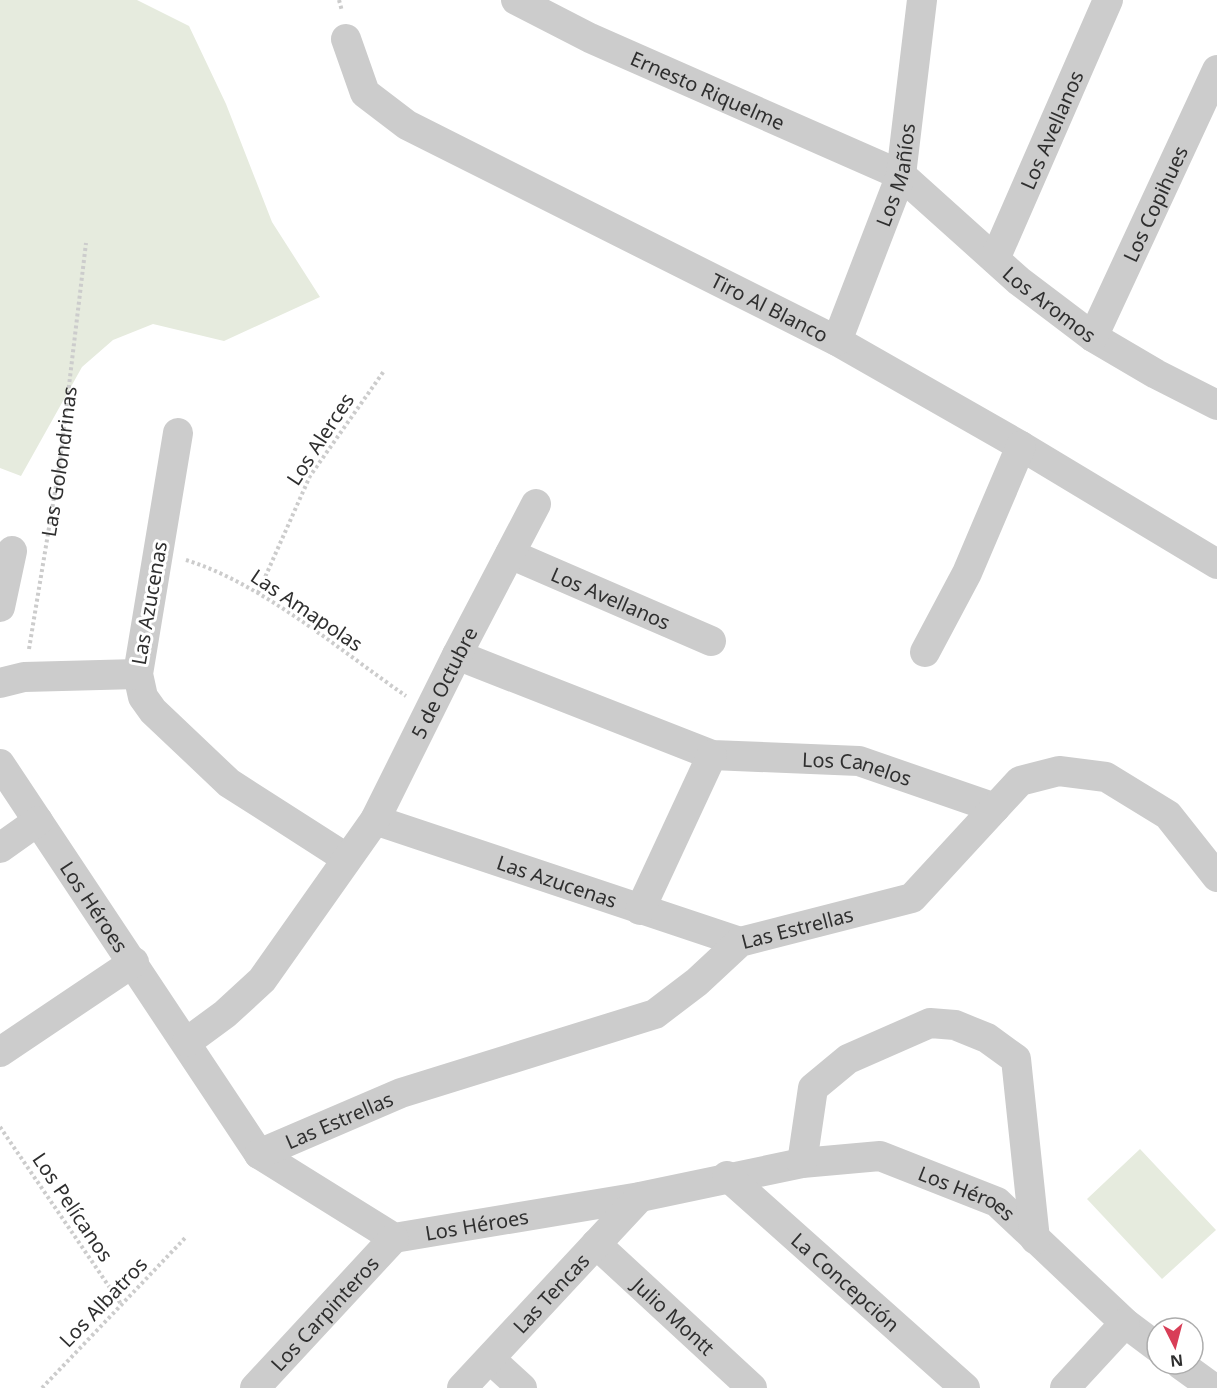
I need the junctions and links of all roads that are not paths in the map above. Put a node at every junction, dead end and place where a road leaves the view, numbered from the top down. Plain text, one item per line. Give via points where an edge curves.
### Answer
1 (516, 0) edge
2 (922, 0) edge
3 (1108, 0) edge
4 (344, 26) road end
5 (1217, 70) edge
6 (901, 175) junction
7 (995, 259) junction
8 (1093, 337) junction
9 (837, 341) junction
10 (1217, 405) edge
11 (178, 433) dead end
12 (1021, 446) junction
13 (536, 504) dead end
14 (12, 551) dead end
15 (510, 554) junction
16 (1217, 564) edge
17 (0, 607) edge
18 (711, 641) dead end
19 (925, 652) dead end
20 (457, 655) junction
21 (138, 674) junction
22 (12, 680) edge
23 (712, 755) junction
24 (0, 764) edge
25 (995, 808) junction
26 (375, 820) junction
27 (38, 821) junction
28 (0, 848) edge
29 (346, 858) junction
30 (1217, 877) edge
31 (640, 910) junction
32 (740, 942) junction
33 (134, 962) junction
34 (187, 1042) junction
35 (0, 1052) edge
36 (259, 1154) junction
37 (802, 1162) junction
38 (727, 1176) junction
39 (640, 1197) junction
40 (394, 1238) junction
41 (1035, 1239) junction
42 (596, 1245) junction
43 (1125, 1323) junction
44 (1145, 1338) edge
45 (490, 1359) junction
46 (1196, 1376) edge
47 (255, 1388) edge
48 (462, 1388) edge
49 (522, 1388) edge
50 (752, 1388) edge
51 (965, 1388) edge
52 (1065, 1388) edge
53 (1213, 1388) edge

1 - 6 street, Ernesto Riquelme via 590,38
2 - 6 street, Los Mañíos
3 - 7 street, Los Avellanos
4 - 9 street, Tiro Al Blanco via 365,93 407,125
5 - 8 street, Los Copihues
6 - 7 street, Los Aromos
6 - 9 street, Los Mañíos
7 - 8 street, Los Aromos
8 - 10 street, Los Aromos
9 - 12 street, Tiro Al Blanco
11 - 21 street, Las Azucenas
12 - 16 street, Tiro Al Blanco
12 - 19 street via 967,573
13 - 15 street, 5 de Octubre
14 - 17 street
15 - 18 street, Los Avellanos
15 - 20 street, 5 de Octubre
20 - 23 street, Los Canelos
20 - 26 street, 5 de Octubre
21 - 22 street, Las Azucenas
21 - 29 street via 143,697 153,711 229,783
23 - 25 street, Los Canelos via 859,761
23 - 31 street
24 - 27 street, Los Héroes
25 - 30 street, Las Estrellas via 1020,781 1059,771 1106,777 1168,815
25 - 32 street, Las Estrellas via 912,898
26 - 29 street, 5 de Octubre
26 - 31 street, Las Azucenas
27 - 28 street
27 - 33 street, Los Héroes
29 - 34 street, 5 de Octubre via 262,980
31 - 32 street, Las Azucenas
32 - 36 street, Las Estrellas via 655,1014 401,1092
33 - 34 street, Los Héroes
33 - 35 street
34 - 36 street, Los Héroes
36 - 40 street, Los Héroes
37 - 38 street, Los Héroes
37 - 41 street, Los Héroes via 880,1156 997,1202
37 - 41 street via 813,1088 859,1054 930,1023 955,1025 987,1038 1016,1059
38 - 39 street, Los Héroes
38 - 51 street, La Concepción
39 - 40 street, Los Héroes
39 - 42 street, Las Tencas
40 - 47 street, Los Carpinteros
41 - 43 street, Los Héroes
42 - 45 street, Las Tencas
42 - 50 street, Julio Montt
43 - 44 street, Los Héroes
43 - 52 street
45 - 48 street, Las Tencas
45 - 49 street
46 - 53 street

